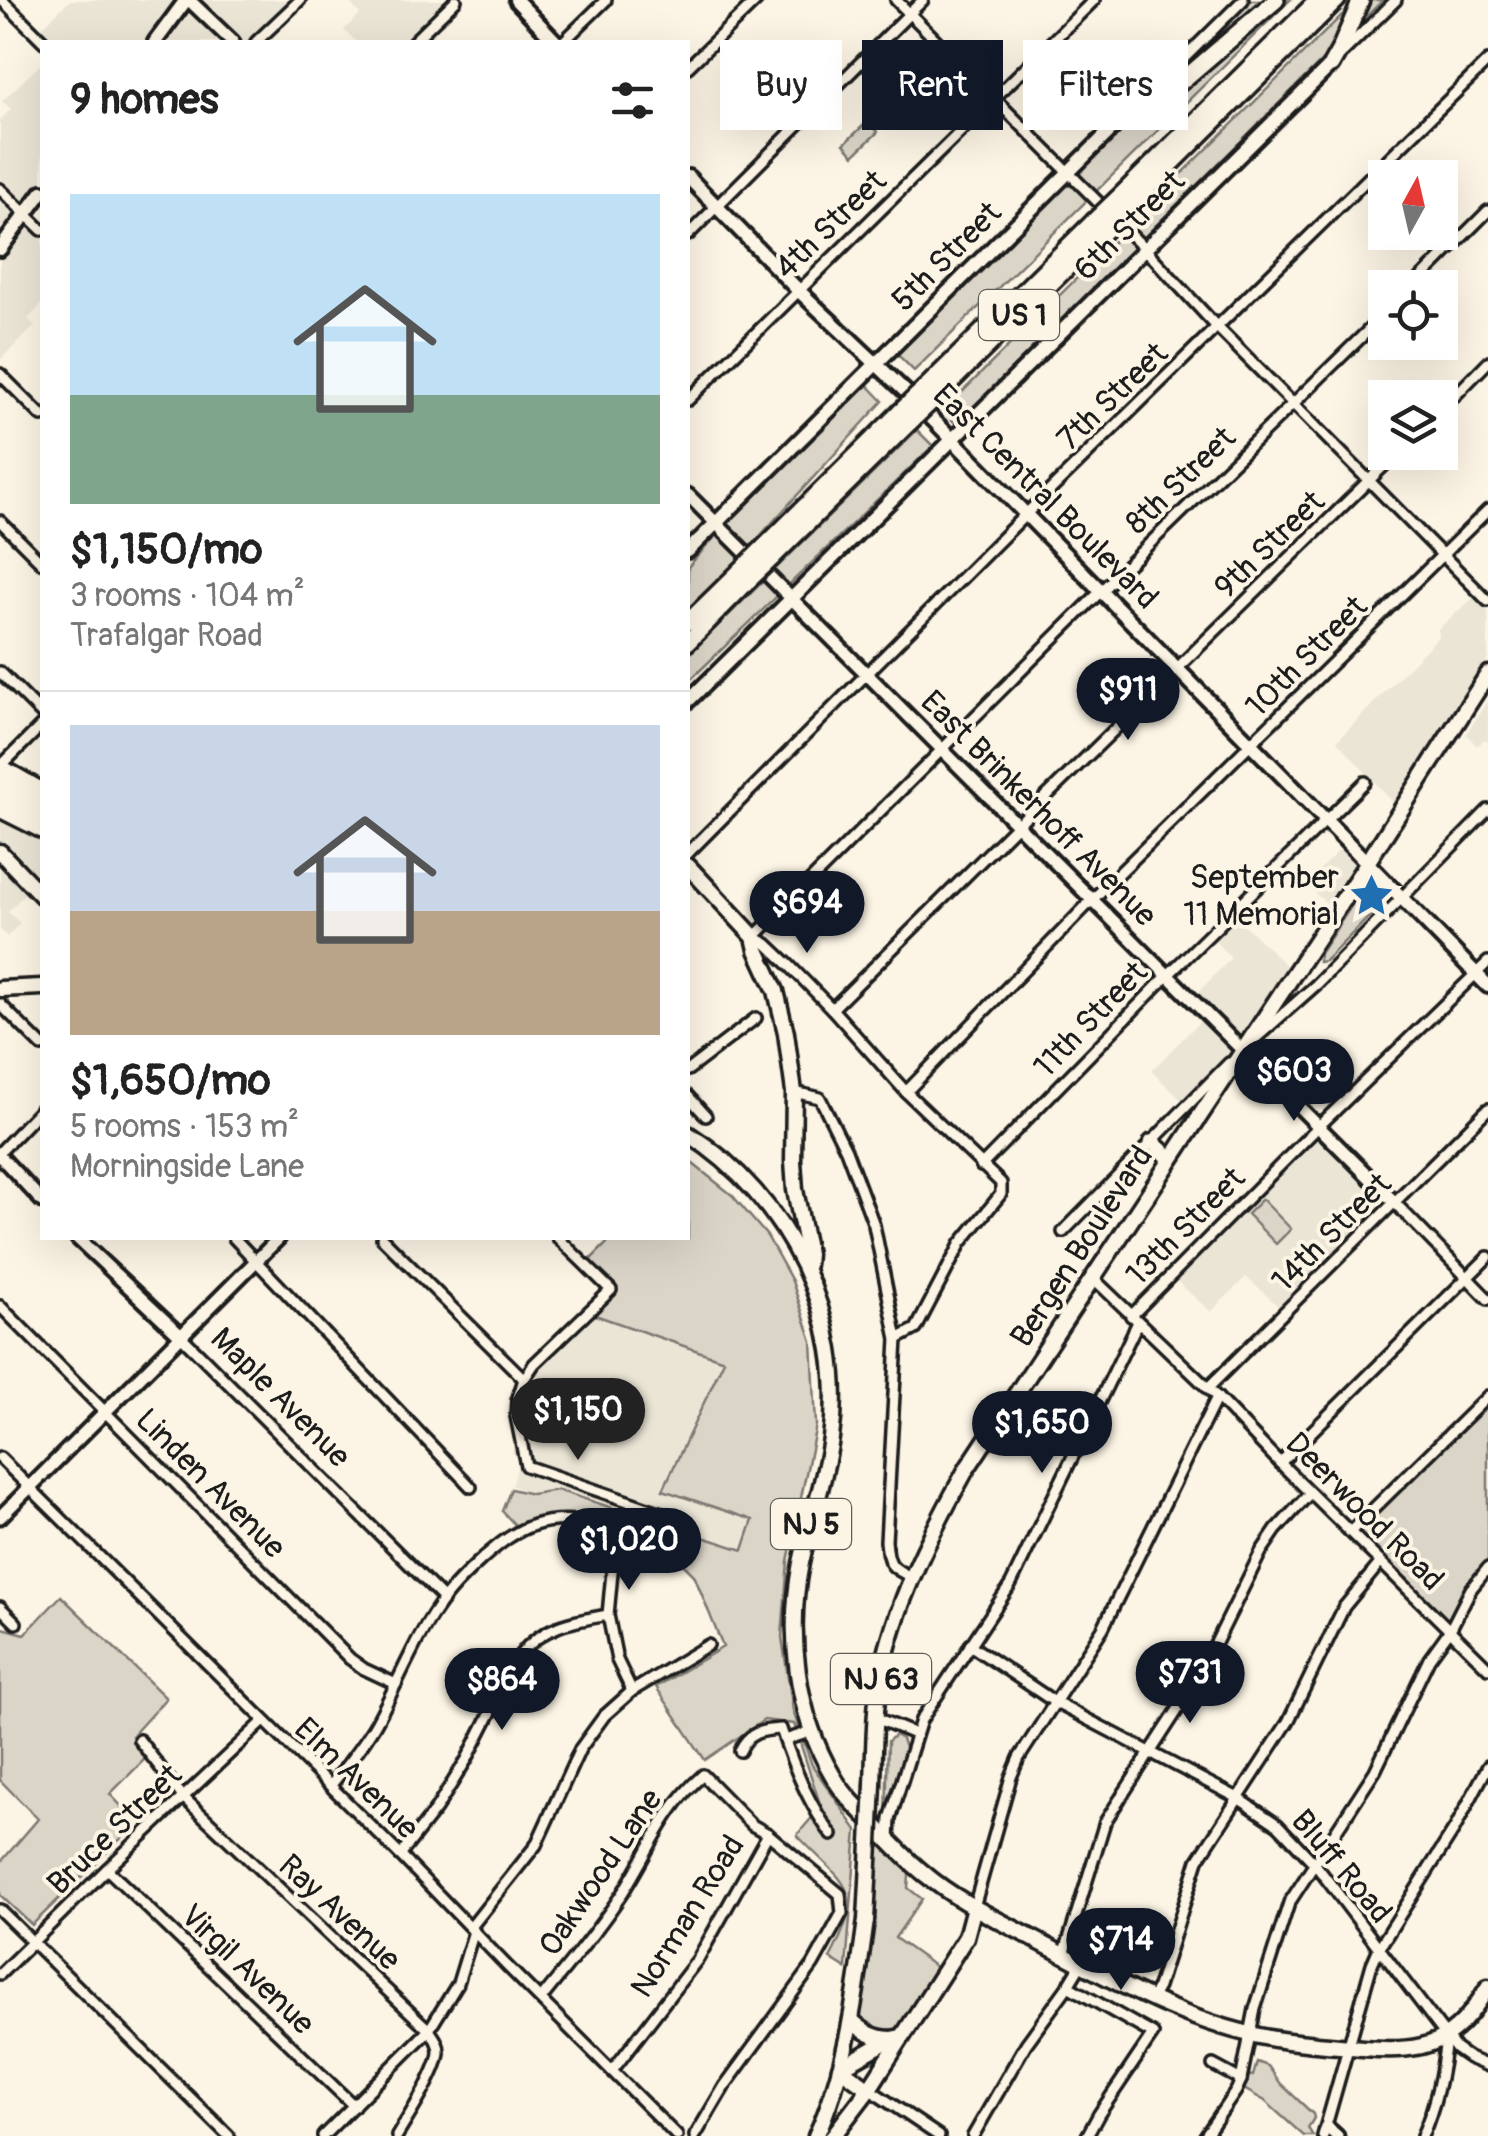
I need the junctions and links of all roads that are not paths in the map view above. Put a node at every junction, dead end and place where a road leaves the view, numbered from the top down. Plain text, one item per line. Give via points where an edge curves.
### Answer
1 (2, 0) edge
2 (188, 0) edge
3 (300, 0) edge
4 (456, 0) edge
5 (516, 0) edge
6 (606, 0) edge
7 (757, 0) edge
8 (896, 0) edge
9 (923, 0) edge
10 (1094, 0) edge
11 (1243, 0) edge
12 (1276, 0) edge
13 (1318, 0) edge
14 (1338, 0) edge
15 (1361, 0) edge
16 (1396, 0) edge
17 (910, 14) junction
18 (42, 40) edge
19 (157, 40) edge
20 (232, 40) edge
21 (258, 40) edge
22 (415, 40) edge
23 (558, 40) edge
24 (562, 40) edge
25 (935, 40) edge
26 (1188, 54) edge
27 (1488, 61) edge
28 (1331, 64) junction
29 (690, 65) edge
30 (1188, 77) edge
31 (1003, 91) edge
32 (1003, 109) edge
33 (963, 130) edge
34 (1112, 130) edge
35 (1069, 172) junction
36 (690, 179) edge
37 (0, 189) edge
38 (40, 195) edge
39 (1123, 203) junction
40 (716, 206) junction
41 (1488, 211) edge
42 (26, 213) junction
43 (40, 228) edge
44 (690, 233) edge
45 (1144, 248) junction
46 (0, 249) edge
47 (1429, 270) edge
48 (798, 290) junction
49 (1218, 328) junction
50 (1368, 331) edge
51 (1488, 362) edge
52 (876, 363) junction
53 (0, 374) edge
54 (1458, 393) edge
55 (690, 398) edge
56 (1294, 405) junction
57 (40, 414) edge
58 (951, 439) junction
59 (1381, 470) edge
60 (1370, 481) junction
61 (690, 498) edge
62 (1488, 510) edge
63 (1025, 515) junction
64 (0, 521) edge
65 (715, 523) junction
66 (690, 549) edge
67 (1443, 556) junction
68 (40, 561) edge
69 (744, 576) junction
70 (1101, 591) junction
71 (790, 597) junction
72 (1488, 600) edge
73 (690, 620) edge
74 (690, 640) edge
75 (1177, 668) junction
76 (0, 672) edge
77 (866, 674) junction
78 (1488, 674) edge
79 (690, 699) edge
80 (40, 712) edge
81 (40, 727) edge
82 (1252, 745) junction
83 (941, 750) junction
84 (0, 767) edge
85 (0, 782) edge
86 (1365, 782) dead end
87 (40, 789) edge
88 (0, 796) edge
89 (40, 804) edge
90 (0, 809) edge
91 (1488, 810) edge
92 (40, 817) edge
93 (1326, 822) junction
94 (1016, 826) junction
95 (40, 829) edge
96 (690, 850) edge
97 (0, 852) edge
98 (1368, 863) junction
99 (690, 870) edge
100 (40, 894) edge
101 (1401, 897) junction
102 (1092, 900) junction
103 (754, 937) junction
104 (1488, 962) edge
105 (1476, 974) junction
106 (1166, 976) junction
107 (1488, 986) edge
108 (0, 988) edge
109 (40, 988) edge
110 (0, 1004) edge
111 (832, 1009) junction
112 (756, 1018) dead end
113 (40, 1044) edge
114 (1242, 1051) junction
115 (690, 1068) edge
116 (794, 1092) junction
117 (906, 1092) junction
118 (690, 1098) edge
119 (1488, 1109) edge
120 (40, 1110) edge
121 (706, 1116) dead end
122 (1318, 1127) junction
123 (690, 1135) edge
124 (1152, 1142) junction
125 (0, 1154) edge
126 (1171, 1160) junction
127 (980, 1166) junction
128 (40, 1199) edge
129 (1394, 1202) junction
130 (1063, 1232) dead end
131 (79, 1240) edge
132 (236, 1240) edge
133 (278, 1240) edge
134 (384, 1240) edge
135 (560, 1240) edge
136 (1488, 1257) edge
137 (256, 1260) junction
138 (806, 1270) junction
139 (1093, 1278) junction
140 (1467, 1278) junction
141 (1488, 1299) edge
142 (0, 1306) edge
143 (1134, 1319) junction
144 (181, 1336) junction
145 (897, 1340) junction
146 (524, 1379) junction
147 (1208, 1388) junction
148 (1488, 1396) edge
149 (1217, 1397) junction
150 (106, 1412) junction
151 (0, 1458) edge
152 (1280, 1463) junction
153 (29, 1487) junction
154 (471, 1487) dead end
155 (1310, 1493) junction
156 (671, 1516) dead end
157 (0, 1517) edge
158 (1350, 1532) junction
159 (1381, 1562) junction
160 (1488, 1568) edge
161 (912, 1577) junction
162 (444, 1598) junction
163 (0, 1607) edge
164 (608, 1615) junction
165 (16, 1623) dead end
166 (1450, 1630) junction
167 (708, 1645) dead end
168 (970, 1645) junction
169 (1488, 1668) edge
170 (396, 1684) junction
171 (632, 1691) junction
172 (1056, 1702) junction
173 (876, 1718) junction
174 (264, 1722) junction
175 (813, 1731) junction
176 (915, 1734) junction
177 (140, 1740) dead end
178 (785, 1740) junction
179 (740, 1752) dead end
180 (1150, 1752) junction
181 (1488, 1766) edge
182 (331, 1785) junction
183 (183, 1797) junction
184 (1238, 1798) junction
185 (768, 1834) junction
186 (832, 1835) dead end
187 (889, 1840) junction
188 (400, 1855) junction
189 (1315, 1864) junction
190 (107, 1868) junction
191 (974, 1907) junction
192 (0, 1910) edge
193 (472, 1929) junction
194 (32, 1942) junction
195 (1378, 1948) junction
196 (1064, 1955) junction
197 (1082, 1964) junction
198 (0, 1974) edge
199 (1114, 1980) junction
200 (1068, 1986) junction
201 (1488, 1986) edge
202 (541, 1999) junction
203 (1151, 1999) junction
204 (1102, 2004) junction
205 (851, 2020) junction
206 (428, 2030) junction
207 (1249, 2035) junction
208 (1446, 2036) junction
209 (896, 2038) junction
210 (1348, 2047) junction
211 (1214, 2065) dead end
212 (1488, 2066) edge
213 (840, 2068) junction
214 (612, 2071) junction
215 (1241, 2080) junction
216 (869, 2089) junction
217 (354, 2106) junction
218 (1329, 2133) edge
219 (228, 2136) edge
220 (323, 2136) edge
221 (397, 2136) edge
222 (677, 2136) edge
223 (695, 2136) edge
224 (816, 2136) edge
225 (833, 2136) edge
226 (939, 2136) edge
227 (973, 2136) edge
228 (1087, 2136) edge
229 (1205, 2136) edge
230 (1422, 2136) edge

1 - 18 street
2 - 19 main road
2 - 20 street
3 - 21 street
4 - 22 street
5 - 23 main road
6 - 24 street
7 - 29 street
8 - 17 street
9 - 17 street
10 - 31 street, 4th Street
11 - 26 street, 5th Street
12 - 30 highway
13 - 39 highway, US 1
14 - 39 highway, US 1
15 - 28 highway
16 - 28 street, 6th Street
17 - 25 street
17 - 40 street
27 - 49 street, 7th Street
28 - 45 main road, 6th Street
32 - 35 street
33 - 48 street, 4th Street
34 - 35 main road, 5th Street
35 - 45 street
35 - 52 main road, 5th Street
36 - 40 main road, East Central Boulevard
37 - 42 street
38 - 42 main road
39 - 69 highway, US 1, bridge
40 - 44 street
40 - 48 main road, East Central Boulevard
41 - 47 street
42 - 43 street
42 - 46 main road
45 - 49 street
45 - 58 main road, 6th Street
48 - 52 main road, East Central Boulevard
48 - 55 street, 4th Street
49 - 56 street
49 - 63 street, 7th Street
50 - 56 street, 8th Street
51 - 54 street
52 - 58 main road, East Central Boulevard
52 - 65 main road, 5th Street
53 - 57 street
56 - 60 street
56 - 70 street, 8th Street
58 - 63 main road, East Central Boulevard
58 - 71 main road, 6th Street
59 - 60 street, 9th Street
60 - 67 street
60 - 75 street, 9th Street
61 - 65 street, East Brinkerhoff Avenue
62 - 67 street, 10th Street
63 - 70 main road, East Central Boulevard
63 - 77 street, 7th Street
64 - 68 street
65 - 66 main road, 5th Street
65 - 71 street, East Brinkerhoff Avenue
67 - 72 street
67 - 82 street, 10th Street
69 - 73 highway, US 1
69 - 74 highway, US 1
70 - 75 main road, East Central Boulevard
70 - 83 street, 8th Street
71 - 77 street, East Brinkerhoff Avenue
71 - 79 main road, 6th Street
75 - 82 main road, East Central Boulevard
75 - 94 street, 9th Street
76 - 80 street
77 - 83 street, East Brinkerhoff Avenue
77 - 96 street, 7th Street
78 - 98 main road, Bergen Boulevard / NJ 63
81 - 84 street
82 - 93 main road, East Central Boulevard
82 - 102 street, 10th Street
83 - 94 street, East Brinkerhoff Avenue
83 - 103 street, 8th Street
84 - 87 highway
85 - 89 highway
86 - 93 street, 11th Street
88 - 92 highway
90 - 95 highway
91 - 101 street
93 - 98 main road, East Central Boulevard
93 - 106 street, 11th Street
94 - 102 street, East Brinkerhoff Avenue
94 - 111 street, 9th Street
97 - 100 main road
98 - 101 main road, East Central Boulevard
98 - 114 main road, Bergen Boulevard / NJ 63
99 - 103 main road
101 - 105 main road, East Central Boulevard
101 - 114 street
102 - 106 street, East Brinkerhoff Avenue
102 - 117 street, 10th Street
103 - 111 street
103 - 116 main road via 780,1007
104 - 105 street, 13th Street
105 - 107 main road, East Central Boulevard
105 - 122 street, 13th Street
106 - 114 street, East Brinkerhoff Avenue
106 - 127 street, 11th Street
108 - 109 main road
110 - 113 street
111 - 117 street
112 - 115 street
114 - 122 street, East Brinkerhoff Avenue
114 - 124 street
114 - 126 main road, Bergen Boulevard / NJ 63
116 - 138 main road via 794,1176
116 - 145 street via 820,1098 846,1150 874,1225
117 - 127 street
118 - 121 street
119 - 129 street, 14th Street
120 - 125 street
122 - 129 street, East Brinkerhoff Avenue
122 - 143 street, 13th Street
123 - 138 main road, NJ 5 via 756,1192
124 - 126 main road
124 - 130 street
125 - 128 street
126 - 139 main road, Bergen Boulevard / NJ 63
127 - 145 street via 1000,1183 1001,1194 961,1244 916,1329
129 - 140 street
129 - 147 street, 14th Street
131 - 144 street, Maple Avenue
132 - 137 street
133 - 137 street
134 - 146 street
135 - 146 street via 611,1290
136 - 140 street
137 - 144 street
137 - 154 street
138 - 175 main road, NJ 5 via 827,1332 834,1383 832,1435 796,1602 799,1678
139 - 143 street, Deerwood Road
139 - 161 main road, Bergen Boulevard / NJ 63 via 966,1470
140 - 141 street
140 - 152 street
142 - 150 street, Linden Avenue
143 - 147 street, Deerwood Road
143 - 168 street, 13th Street via 1012,1584
144 - 150 street
144 - 162 street, Maple Avenue
145 - 161 street via 886,1541 892,1567
146 - 156 street via 516,1416 526,1466
147 - 149 street, Deerwood Road
148 - 158 street
149 - 152 street, Deerwood Road
149 - 172 street via 1103,1628
150 - 153 street
150 - 170 street, Linden Avenue via 350,1659
151 - 153 street, Elm Avenue
152 - 155 street, Deerwood Road
153 - 157 street
153 - 174 street, Elm Avenue
155 - 158 street, Deerwood Road
155 - 180 street via 1261,1552 1199,1677
158 - 159 street, Deerwood Road
159 - 166 street, Deerwood Road
159 - 184 street via 1344,1606 1288,1722
160 - 166 street
161 - 173 main road, Bergen Boulevard / NJ 63 via 883,1666
162 - 164 street via 510,1536 562,1520 603,1522 615,1540
162 - 170 street
163 - 165 street
164 - 171 street
164 - 188 street via 558,1626 527,1646 452,1785
166 - 169 street, Deerwood Road
166 - 189 street
167 - 171 street
168 - 172 street, Bluff Road
168 - 176 street, 13th Street
170 - 182 street
171 - 193 street via 591,1732 536,1845
172 - 180 street, Bluff Road
172 - 191 street via 1011,1777
173 - 176 street
173 - 205 main road, Bergen Boulevard / NJ 63, bridge via 866,1920
174 - 182 street, Elm Avenue
174 - 183 street, Bruce Street
175 - 178 street
175 - 187 main road, NJ 5 via 833,1777
176 - 187 street, 13th Street
177 - 183 street, Ray Avenue
178 - 179 street via 781,1729 760,1730
178 - 186 street via 814,1812
180 - 184 street, Bluff Road
180 - 196 street via 1106,1822
181 - 195 street
182 - 188 street, Elm Avenue
183 - 190 street, Bruce Street
183 - 206 street, Ray Avenue
184 - 189 street, Bluff Road via 1278,1825
184 - 203 street via 1198,1860
185 - 202 street, Oakwood Lane via 703,1775 678,1798 615,1904
185 - 214 street, Norman Road via 698,1959
185 - 223 street via 840,1894 842,1913
187 - 191 main road, NJ 5
188 - 193 street, Elm Avenue
189 - 195 street, Bluff Road
189 - 207 street via 1284,1914
190 - 194 street, Bruce Street
190 - 217 street, Virgil Avenue
191 - 196 main road, NJ 5
191 - 209 main road via 966,1936
192 - 194 street
193 - 202 street, Elm Avenue
193 - 206 street via 458,1983
194 - 198 street, Bruce Street
194 - 219 street
195 - 208 street, Bluff Road
195 - 210 street
196 - 197 main road, NJ 5
197 - 199 main road, NJ 5
197 - 200 street
199 - 203 main road, NJ 5
199 - 204 street
200 - 204 street
200 - 227 street
201 - 208 main road
202 - 214 street, Elm Avenue
203 - 207 main road, NJ 5
204 - 228 street via 1153,2034
205 - 209 main road via 876,2038
205 - 213 main road, Bergen Boulevard / NJ 63
206 - 217 street
206 - 221 street via 437,2041 438,2060
207 - 210 main road, NJ 5
207 - 215 street
208 - 210 main road, NJ 5 via 1409,2050
208 - 212 street, Bluff Road via 1458,2051
208 - 230 street via 1444,2066
209 - 213 main road
209 - 216 main road
210 - 218 street
211 - 215 street
213 - 216 main road
213 - 224 main road, Bergen Boulevard / NJ 63
214 - 222 street, Elm Avenue
215 - 229 street
216 - 225 main road
216 - 226 street
217 - 220 street

